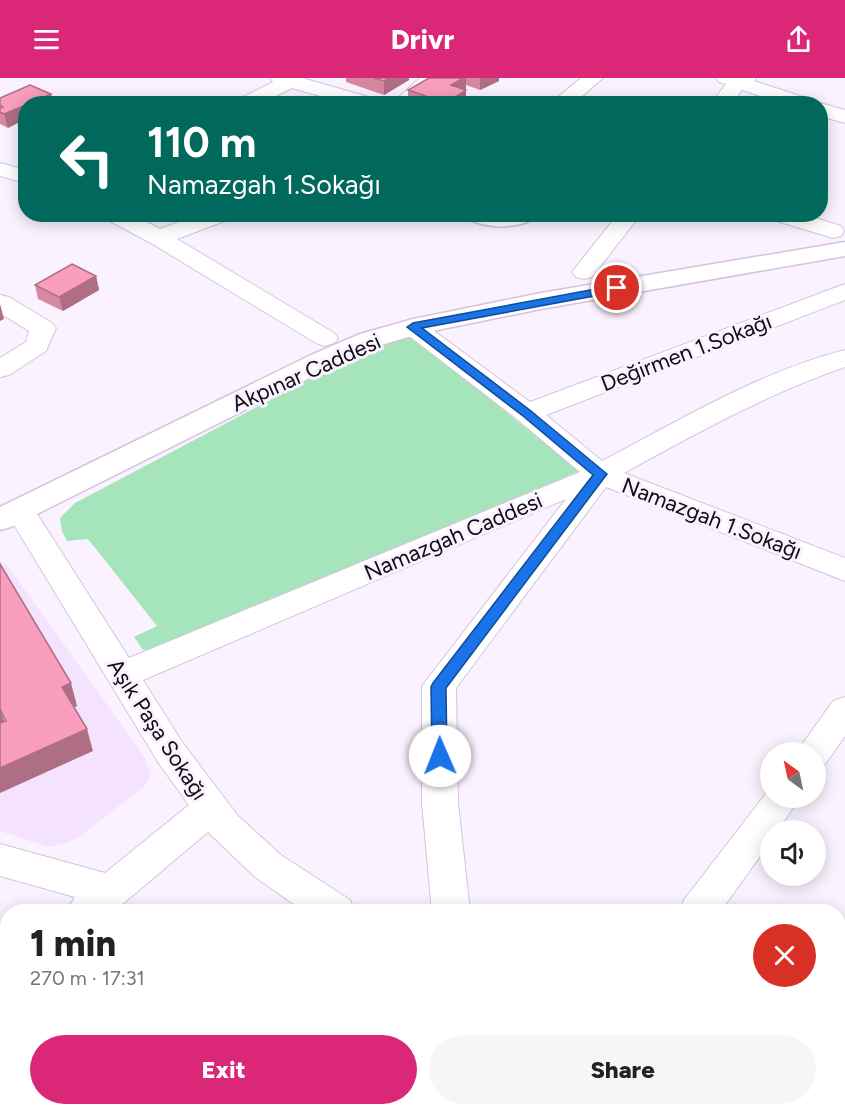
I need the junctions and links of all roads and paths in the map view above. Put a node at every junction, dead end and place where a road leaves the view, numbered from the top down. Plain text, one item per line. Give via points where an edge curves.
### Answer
1 (432, 78) edge
2 (593, 78) edge
3 (285, 79) edge
4 (737, 79) edge
5 (257, 96) edge
6 (344, 96) edge
7 (411, 96) edge
8 (570, 96) edge
9 (726, 96) edge
10 (783, 96) edge
11 (828, 112) edge
12 (845, 117) edge
13 (0, 169) edge
14 (18, 175) edge
15 (129, 222) edge
16 (201, 222) edge
17 (485, 222) edge
18 (520, 222) edge
19 (624, 222) edge
20 (800, 222) edge
21 (841, 237) edge
22 (159, 238) junction
23 (585, 272) junction
24 (845, 291) edge
25 (0, 302) edge
26 (413, 327) junction
27 (325, 338) junction
28 (845, 358) edge
29 (0, 369) edge
30 (527, 413) junction
31 (600, 474) junction
32 (7, 508) edge
33 (845, 570) edge
34 (122, 675) junction
35 (845, 710) edge
36 (822, 742) edge
37 (211, 808) junction
38 (774, 808) edge
39 (0, 860) edge
40 (97, 901) edge
41 (324, 904) edge
42 (450, 904) edge
43 (704, 904) edge

1 - 7 street
2 - 8 street
3 - 5 street
3 - 6 street
4 - 9 street
4 - 10 street
11 - 12 street
13 - 14 street
15 - 22 street
16 - 22 street
17 - 18 lane
19 - 23 street
20 - 21 street
21 - 23 main road, Akpınar Caddesi via 784,237
21 - 26 main road, Akpınar Caddesi
22 - 27 street
23 - 27 main road, Akpınar Caddesi via 404,309
24 - 30 street, Değirmen 1.Sokağı
25 - 29 street via 43,328 37,346
26 - 30 street, Namazgah 1.Sokağı
26 - 32 main road, Akpınar Caddesi via 369,340
27 - 32 main road, Akpınar Caddesi
28 - 31 street, Namazgah Caddesi via 736,401
30 - 31 street, Namazgah 1.Sokağı
31 - 33 street, Namazgah 1.Sokağı
31 - 34 street, Namazgah Caddesi
31 - 42 street via 439,687 440,803
32 - 34 street, Aşık Paşa Sokağı
34 - 37 street, Aşık Paşa Sokağı
35 - 36 street
37 - 40 street
37 - 41 street, Aşık Paşa Sokağı via 268,866
38 - 43 street
39 - 40 street

